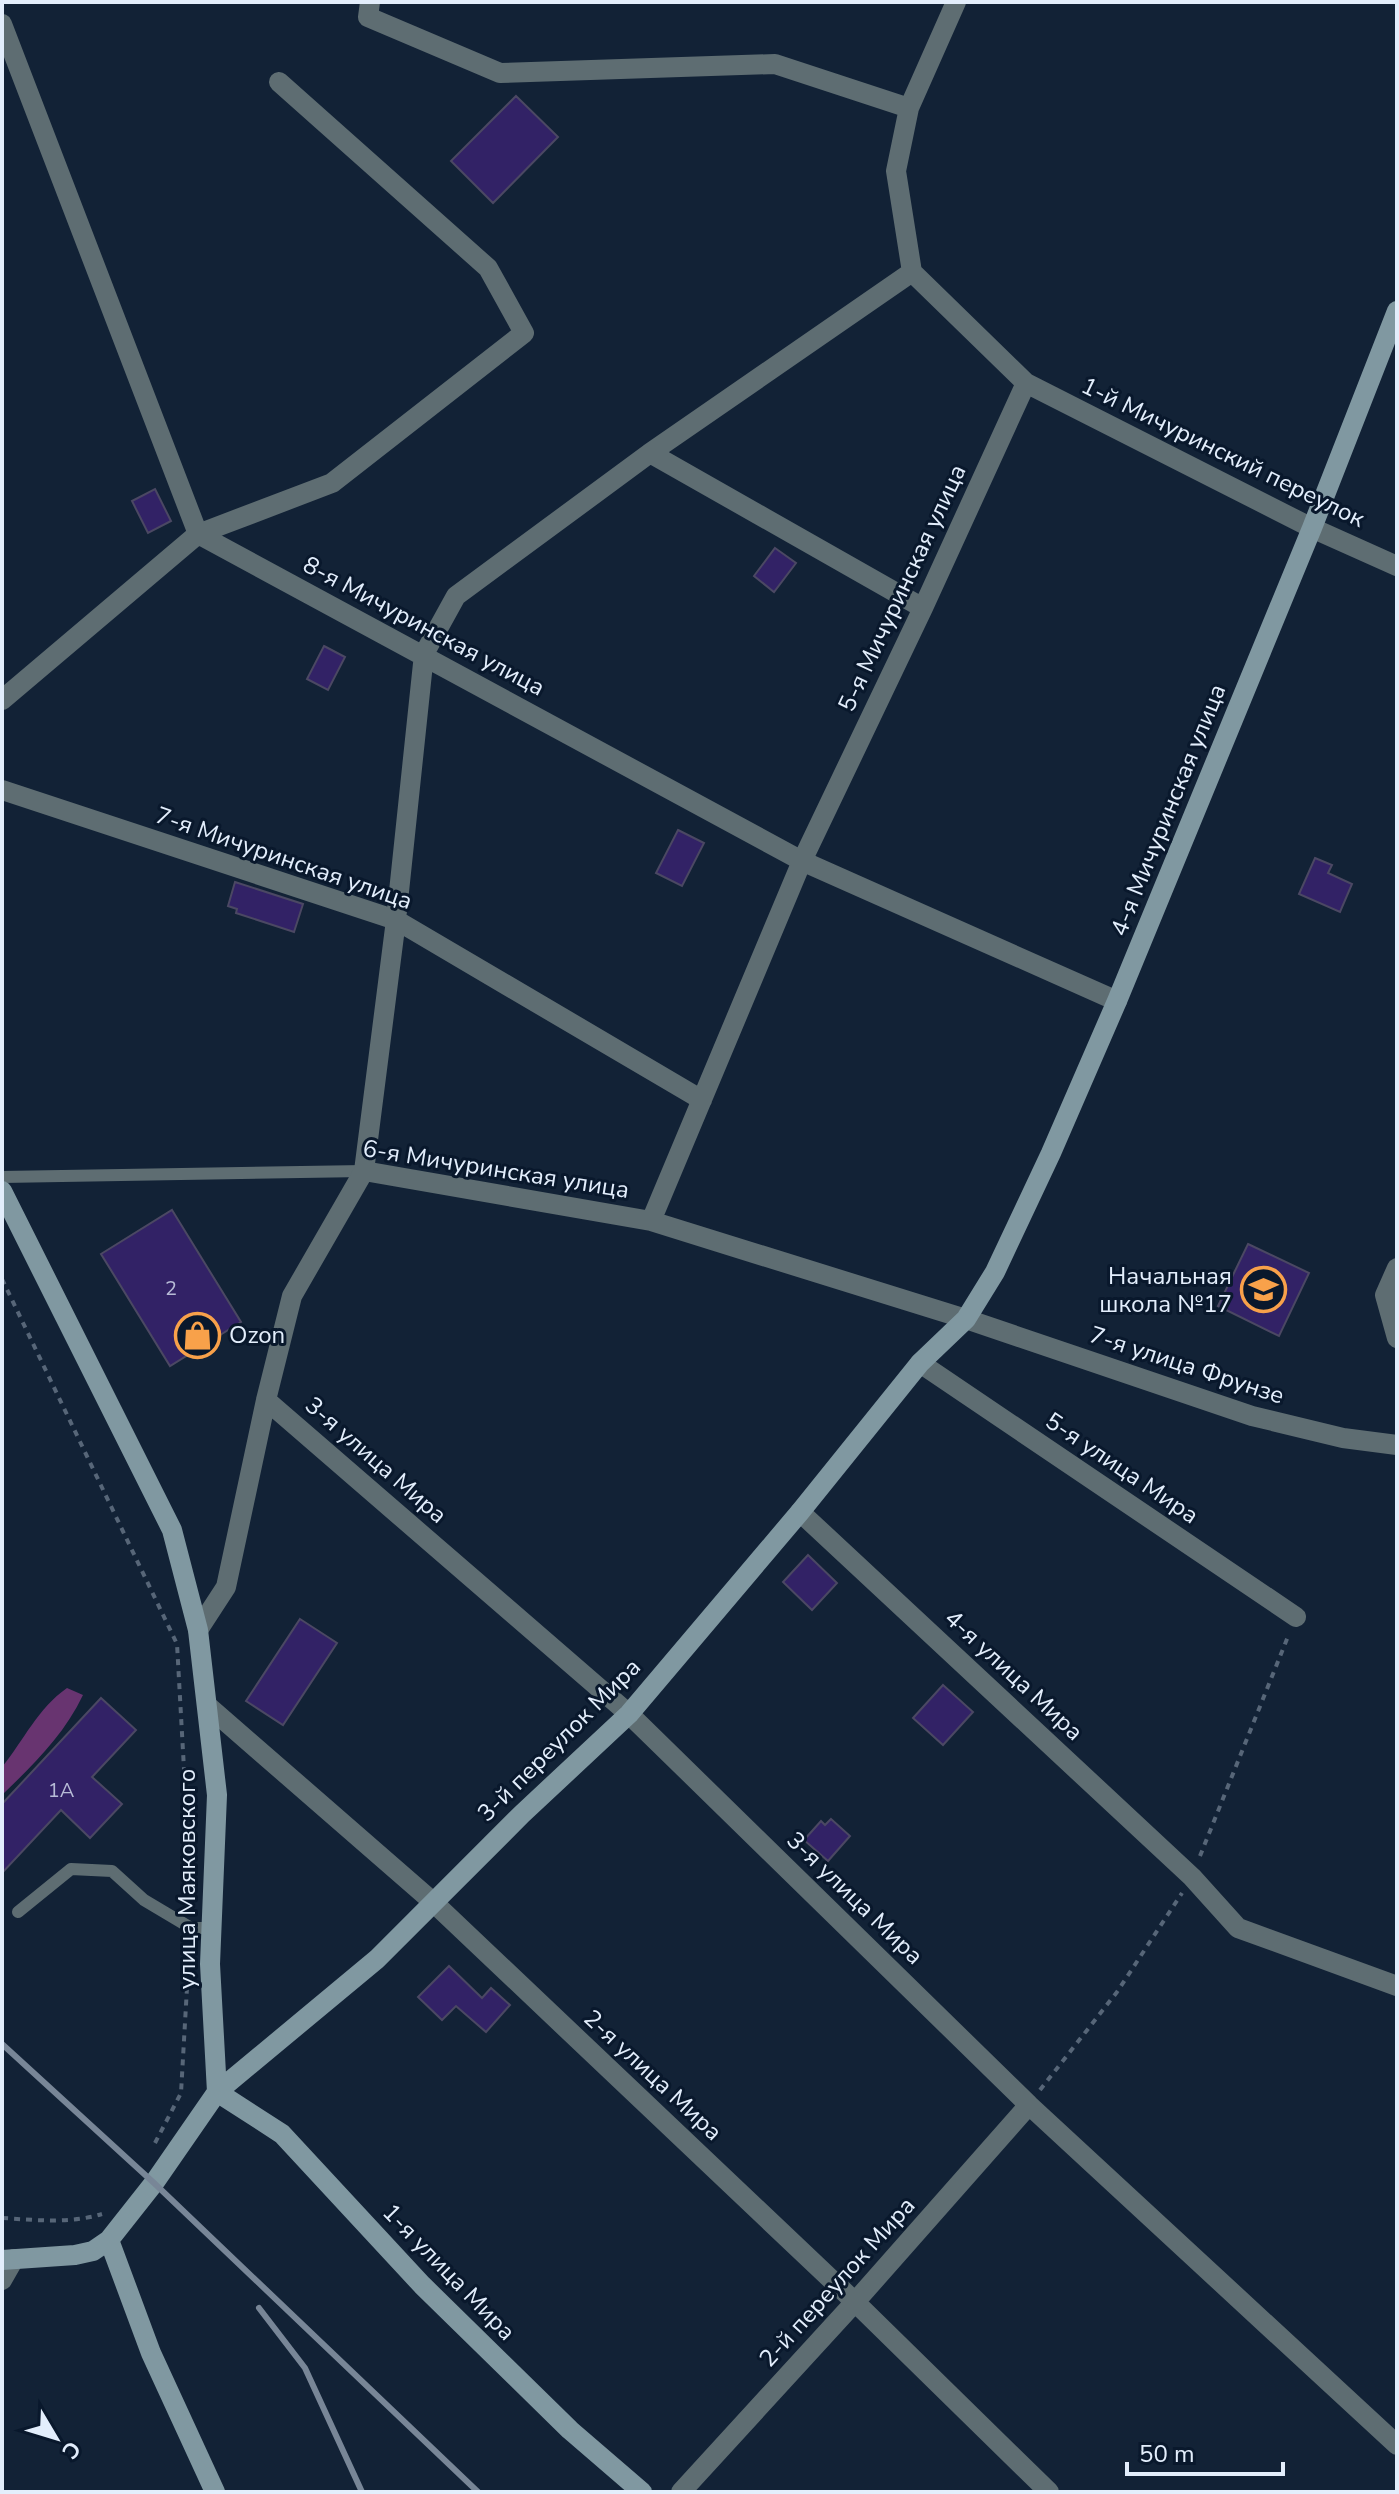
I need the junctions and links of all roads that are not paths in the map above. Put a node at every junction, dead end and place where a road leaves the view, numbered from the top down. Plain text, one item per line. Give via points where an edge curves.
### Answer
1 (956, 2) edge
2 (369, 10) edge
3 (2, 24) edge
4 (279, 82) dead end
5 (909, 108) junction
6 (912, 272) junction
7 (1397, 311) edge
8 (1026, 383) junction
9 (650, 453) junction
10 (1312, 528) junction
11 (198, 534) junction
12 (1397, 566) edge
13 (923, 608) junction
14 (424, 654) junction
15 (2, 700) edge
16 (2, 790) edge
17 (802, 861) junction
18 (396, 920) junction
19 (1117, 1001) junction
20 (702, 1100) junction
21 (364, 1171) junction
22 (2, 1177) edge
23 (2, 1191) edge
24 (651, 1221) junction
25 (1397, 1268) edge
26 (966, 1319) junction
27 (1397, 1338) edge
28 (920, 1363) junction
29 (266, 1400) junction
30 (1397, 1445) edge
31 (800, 1512) junction
32 (1296, 1617) dead end
33 (198, 1630) junction
34 (209, 1707) junction
35 (629, 1714) junction
36 (433, 1902) junction
37 (18, 1912) dead end
38 (212, 1928) junction
39 (1397, 1986) edge
40 (217, 2092) junction
41 (1029, 2105) junction
42 (109, 2240) junction
43 (8, 2259) edge
44 (2, 2280) edge
45 (855, 2302) junction
46 (1397, 2445) edge
47 (215, 2492) edge
48 (642, 2492) edge
49 (681, 2492) edge
50 (1049, 2492) edge

1 - 5 street
2 - 5 street via 500,73 775,64
3 - 11 street
4 - 11 street via 488,268 524,333 332,483
5 - 6 street via 896,171
6 - 8 street
6 - 9 street
7 - 10 street, 4-я Мичуринская улица
8 - 10 street, 1-й Мичуринский переулок
8 - 13 street, 5-я Мичуринская улица
9 - 13 street
9 - 14 street via 456,596
10 - 12 street, 1-й Мичуринский переулок
10 - 19 street, 4-я Мичуринская улица
11 - 14 street, 8-я Мичуринская улица
11 - 15 street
13 - 17 street, 5-я Мичуринская улица
14 - 17 street, 8-я Мичуринская улица
14 - 18 street
16 - 18 street, 7-я Мичуринская улица
17 - 19 street, 8-я Мичуринская улица
17 - 20 street, 5-я Мичуринская улица
18 - 20 street, 7-я Мичуринская улица
18 - 21 street
19 - 26 street, 4-я Мичуринская улица via 995,1272
20 - 24 street, 5-я Мичуринская улица
21 - 22 lane, 6-я Мичуринская улица
21 - 24 street, 6-я Мичуринская улица
21 - 29 street via 292,1296
23 - 33 street, улица Маяковского via 172,1530
24 - 26 street, 6-я Мичуринская улица
25 - 27 street via 1385,1295
26 - 28 street, 3-й переулок Мира
26 - 30 street, 7-я улица Фрунзе via 1252,1416
28 - 31 street, 3-й переулок Мира
28 - 32 street, 5-я улица Мира
29 - 33 street via 226,1587
29 - 35 street, 3-я улица Мира
31 - 35 street, 3-й переулок Мира
31 - 39 street, 4-я улица Мира via 1192,1877 1238,1928
33 - 34 street, улица Маяковского
34 - 36 street, 2-я улица Мира
34 - 38 street, улица Маяковского via 217,1795
35 - 36 street, 3-й переулок Мира
35 - 41 street, 3-я улица Мира
36 - 40 street, 3-й переулок Мира via 377,1959
36 - 45 street, 2-я улица Мира
37 - 38 lane via 71,1869 112,1871 144,1900 191,1928
38 - 40 street, улица Маяковского
40 - 42 street
40 - 48 street, 1-я улица Мира via 282,2134 422,2285 570,2430
41 - 45 street, 2-й переулок Мира
41 - 46 street, 3-я улица Мира
42 - 43 street via 75,2255
42 - 47 street via 151,2353
43 - 44 street
45 - 49 street, 2-й переулок Мира
45 - 50 street, 2-я улица Мира

